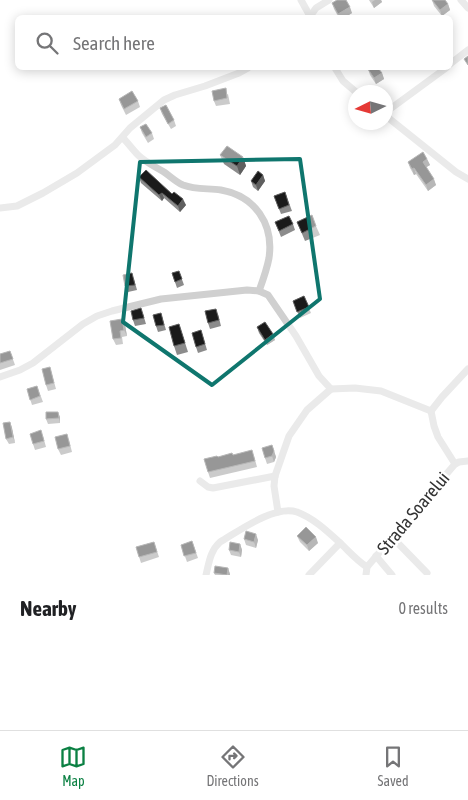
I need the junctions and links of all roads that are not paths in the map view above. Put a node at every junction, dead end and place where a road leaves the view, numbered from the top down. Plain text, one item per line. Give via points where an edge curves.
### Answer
1 (301, 0) edge
2 (329, 0) edge
3 (461, 0) edge
4 (468, 8) edge
5 (309, 15) edge
6 (311, 15) edge
7 (468, 50) edge
8 (453, 62) edge
9 (244, 70) edge
10 (336, 70) edge
11 (443, 70) edge
12 (348, 85) edge
13 (393, 109) edge
14 (393, 120) edge
15 (123, 138) junction
16 (468, 179) edge
17 (0, 208) edge
18 (258, 291) junction
19 (468, 369) edge
20 (0, 376) edge
21 (331, 388) junction
22 (431, 411) junction
23 (468, 461) edge
24 (455, 464) junction
25 (275, 476) junction
26 (200, 481) dead end
27 (278, 512) junction
28 (392, 537) junction
29 (340, 543) junction
30 (376, 556) junction
31 (367, 567) junction
32 (427, 573) dead end
33 (206, 575) edge
34 (309, 575) edge
35 (366, 575) edge
36 (392, 575) edge

1 - 5 street
2 - 6 street
3 - 4 street
7 - 8 street
9 - 15 street via 164,100 130,128
10 - 12 street
11 - 13 street
14 - 16 street
15 - 17 street via 43,192 17,206
15 - 18 street via 139,156 182,184 237,195 258,210 266,224 269,256
18 - 20 street via 161,299 112,311 83,324 33,363
18 - 21 street via 268,295 319,376
19 - 22 street
21 - 22 street via 381,391
21 - 25 street via 307,410 289,436
22 - 24 street via 438,437
23 - 24 street, Strada Soarelui
24 - 28 street, Strada Soarelui
25 - 26 street via 213,488
25 - 27 street
27 - 29 street via 296,512 308,517
27 - 33 street via 215,546
28 - 30 street, Strada Soarelui
28 - 32 street
29 - 31 street
29 - 34 street
30 - 31 street, Strada Soarelui
30 - 36 street
31 - 35 street, Strada Soarelui

